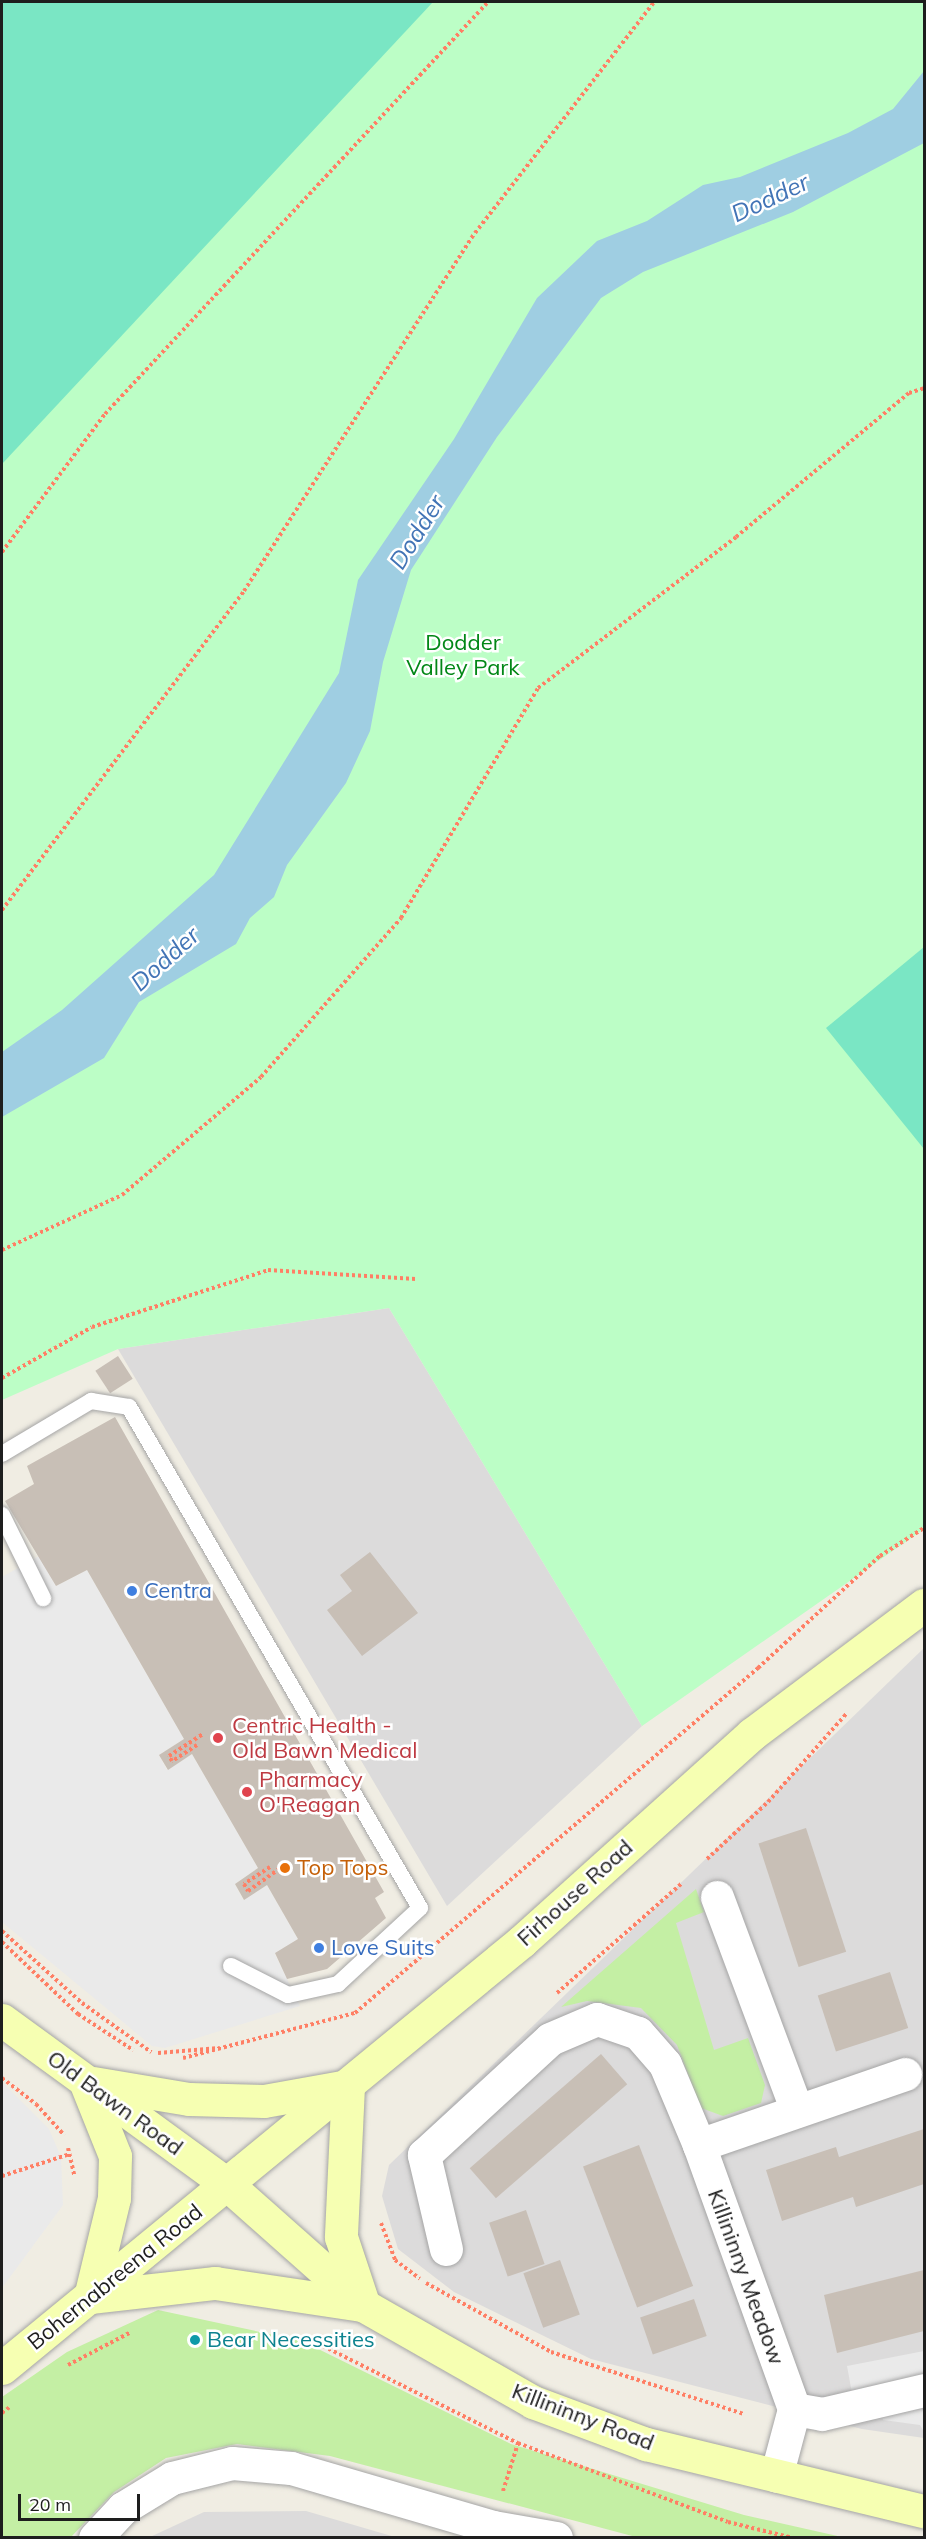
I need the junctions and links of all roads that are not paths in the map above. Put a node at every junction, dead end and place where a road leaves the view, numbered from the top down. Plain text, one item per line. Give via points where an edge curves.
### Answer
1 (2, 1454) edge
2 (2, 1515) edge
3 (43, 1598) dead end
4 (924, 1605) edge
5 (717, 1896) dead end
6 (231, 1966) dead end
7 (2, 2020) edge
8 (905, 2074) dead end
9 (85, 2081) junction
10 (348, 2086) junction
11 (797, 2112) junction
12 (699, 2145) junction
13 (228, 2185) junction
14 (446, 2249) dead end
15 (90, 2297) junction
16 (363, 2305) junction
17 (2, 2368) edge
18 (924, 2390) edge
19 (794, 2409) junction
20 (776, 2476) junction
21 (924, 2511) edge
22 (539, 2536) edge
23 (95, 2538) edge

1 - 6 lane via 91,1401 129,1407 420,1908 339,1984 288,1995
2 - 3 lane
4 - 10 main road, Firhouse Road via 752,1734 522,1941
5 - 11 street
7 - 9 main road, Old Bawn Road
8 - 11 street
9 - 10 main road via 189,2099 264,2101
9 - 13 main road, Old Bawn Road
9 - 15 main road via 115,2156 114,2198
10 - 13 main road, Firhouse Road
10 - 16 main road via 341,2237
11 - 12 street
12 - 14 street, Killininny Meadow via 665,2064 638,2033 597,2019 550,2039 424,2156
12 - 19 street, Killininny Meadow
13 - 15 main road, Bohernabreena Road
13 - 16 main road, Killininny Road
15 - 16 main road via 215,2283
15 - 17 main road, Bohernabreena Road
16 - 20 main road, Killininny Road via 533,2402 646,2444
18 - 19 street via 822,2414
19 - 20 street
20 - 21 main road, Killininny Road
22 - 23 street via 493,2528 291,2468 232,2463 172,2478 123,2508

